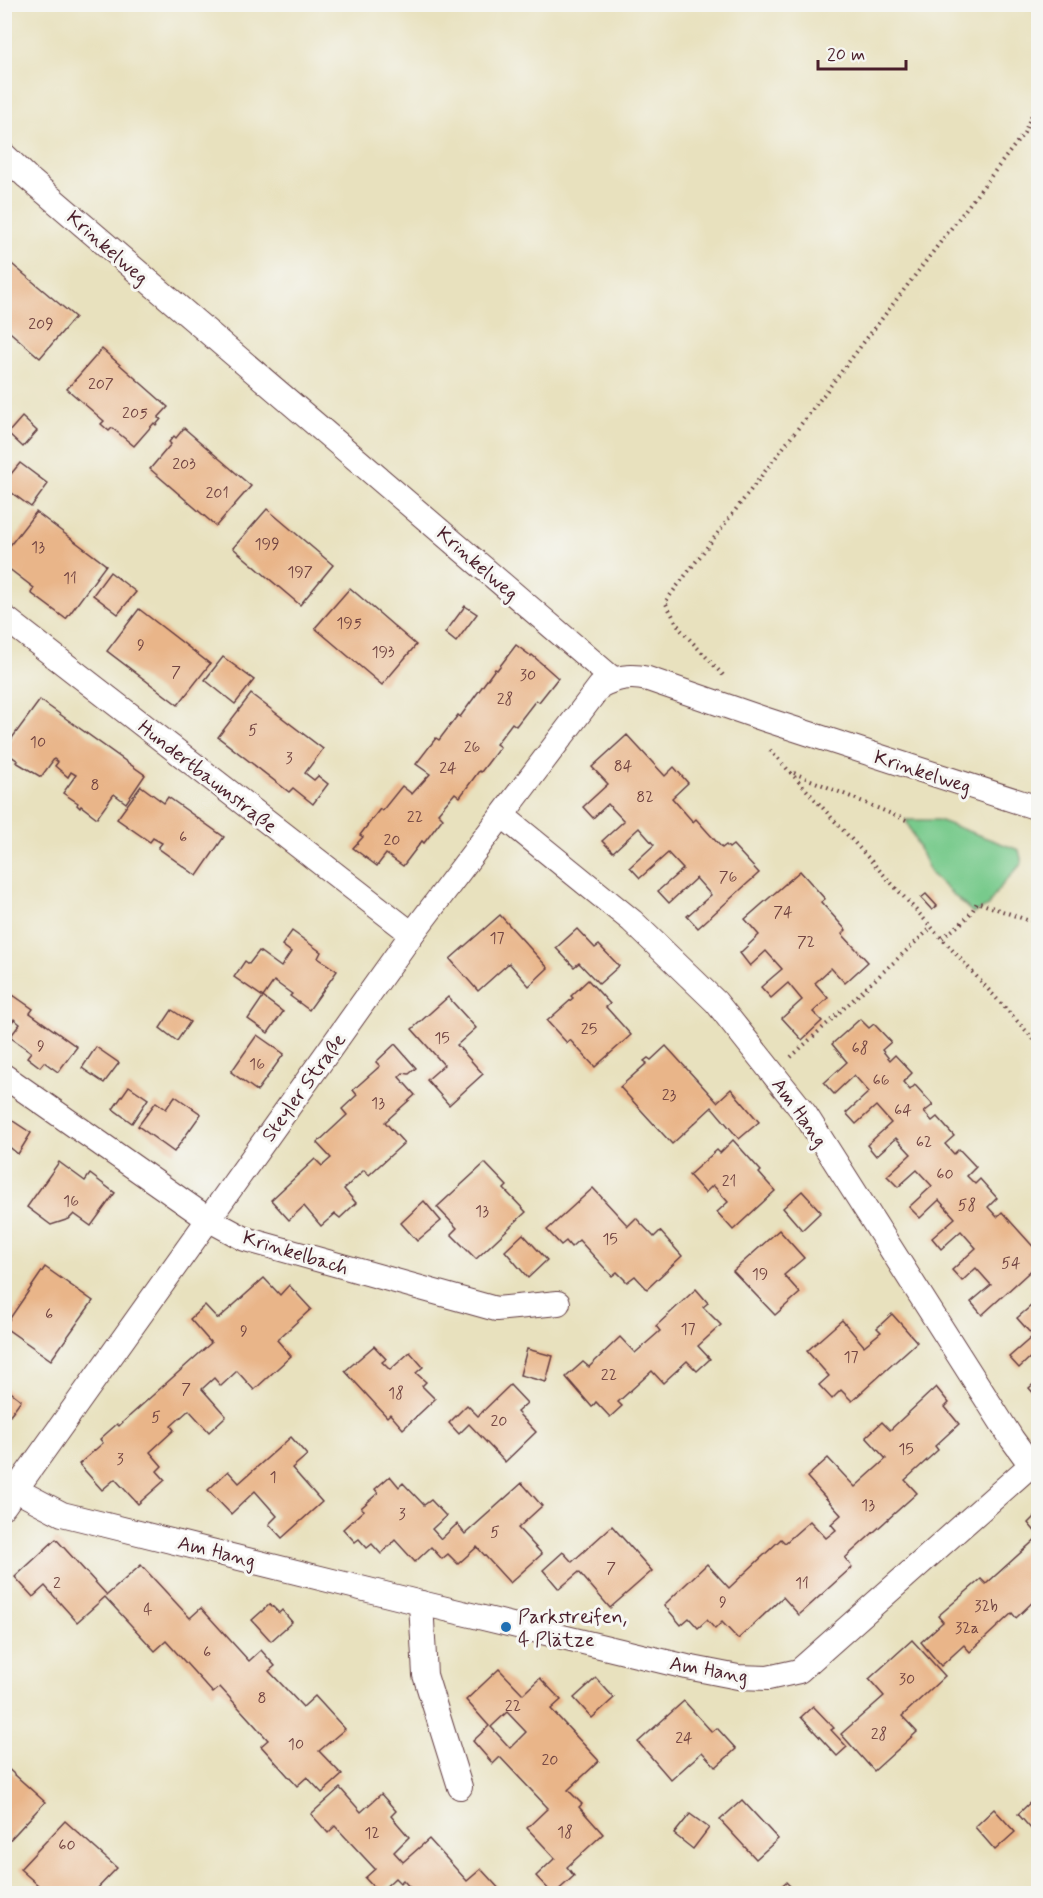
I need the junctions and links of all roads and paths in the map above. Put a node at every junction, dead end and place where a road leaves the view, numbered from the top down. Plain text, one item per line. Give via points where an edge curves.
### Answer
1 (1038, 101) edge
2 (4, 155) edge
3 (4, 617) edge
4 (726, 678) dead end
5 (613, 679) junction
6 (764, 719) junction
7 (790, 771) junction
8 (1038, 808) edge
9 (503, 816) junction
10 (906, 820) dead end
11 (1038, 924) edge
12 (932, 927) junction
13 (412, 934) junction
14 (942, 938) junction
15 (1038, 1044) edge
16 (773, 1073) junction
17 (4, 1077) edge
18 (208, 1219) junction
19 (558, 1303) dead end
20 (1035, 1466) edge
21 (10, 1498) edge
22 (422, 1603) junction
23 (460, 1787) dead end

1 - 4 path via 1024,133 665,602 680,629
2 - 5 street, Krinkelweg
3 - 13 street, Hundertbaumstraße
5 - 6 street, Krinkelweg via 631,675 648,679
5 - 9 street, Steyler Straße via 589,699
6 - 7 path via 758,738
6 - 8 street, Krinkelweg
7 - 10 path
7 - 12 path
9 - 13 street, Steyler Straße
9 - 16 street, Am Hang via 632,921 716,1002
11 - 14 path via 977,902 972,913
12 - 14 path
12 - 16 path
13 - 18 street, Steyler Straße
14 - 15 path
16 - 20 street, Am Hang via 805,1114 1012,1439
17 - 18 street, Krinkelbach
18 - 19 street, Krinkelbach via 245,1239 496,1309
18 - 21 street, Steyler Straße
20 - 22 street, Am Hang via 799,1671 768,1678 738,1677 687,1666
21 - 22 street, Am Hang
22 - 23 street via 425,1675

